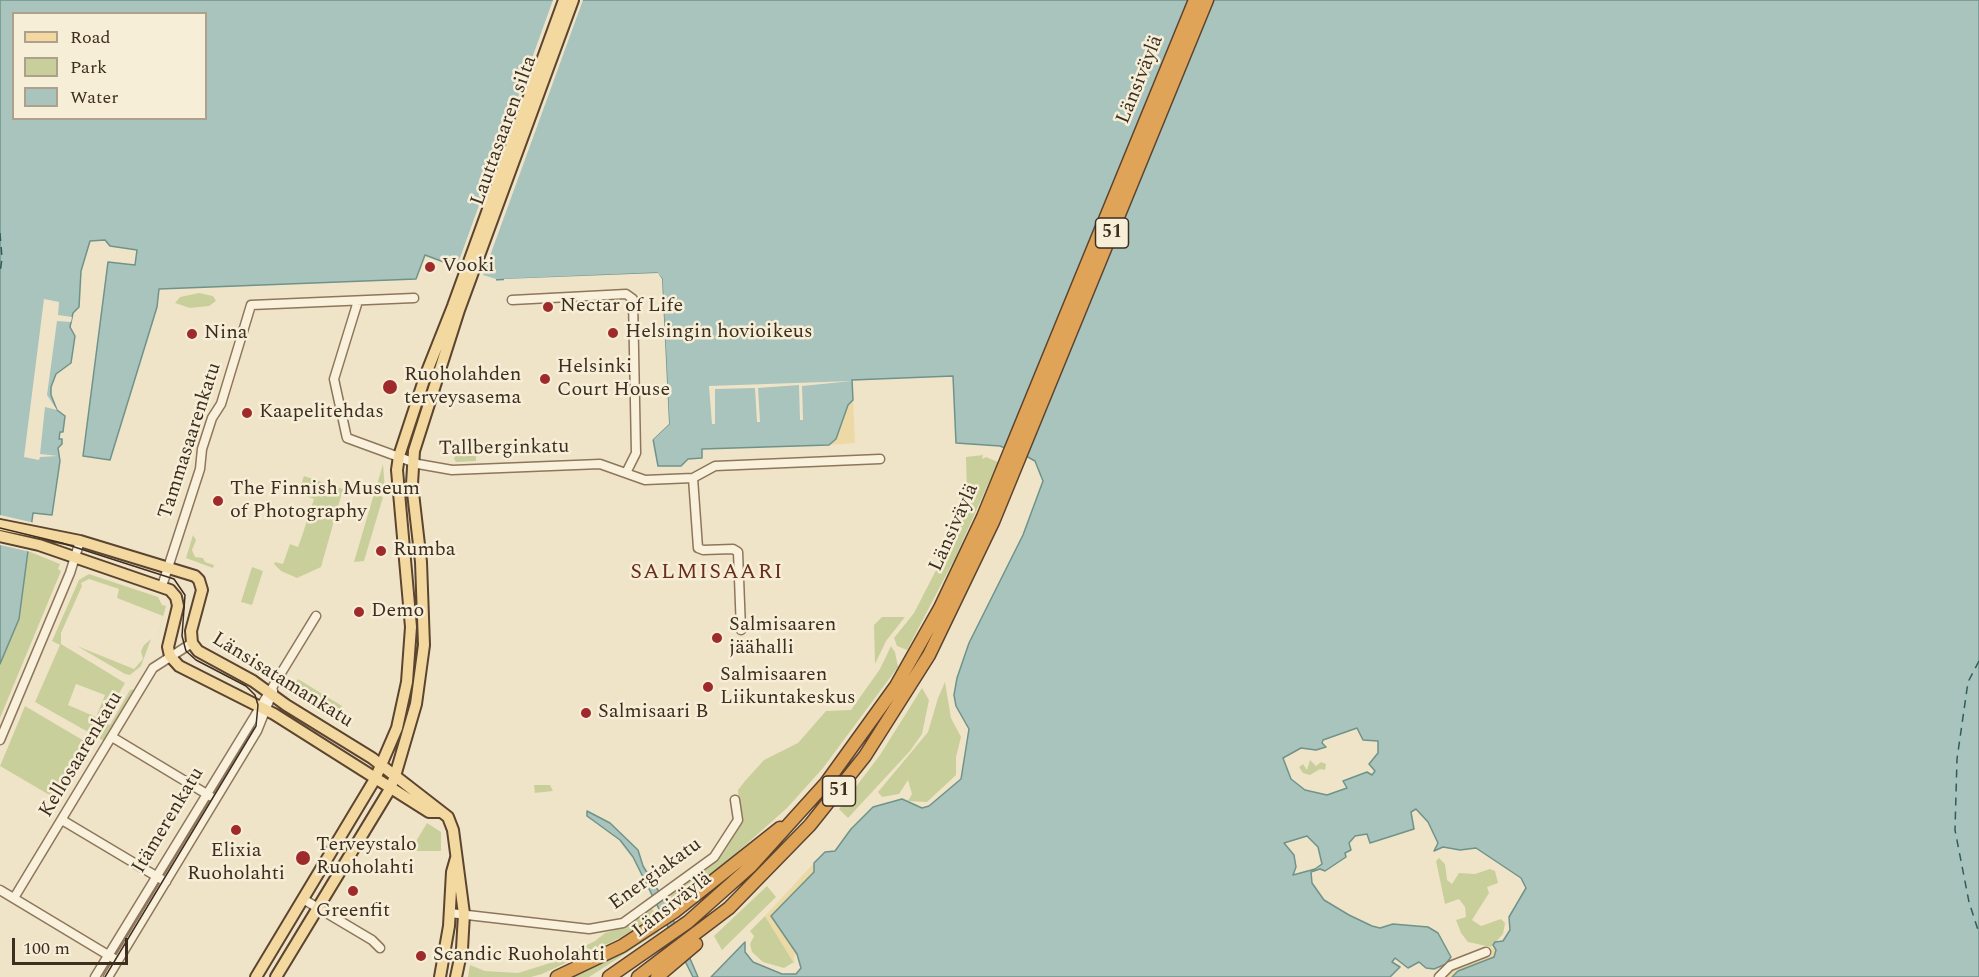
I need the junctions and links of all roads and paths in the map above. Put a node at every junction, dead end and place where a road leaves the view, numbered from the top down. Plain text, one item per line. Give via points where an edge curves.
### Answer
1 (564, 0) edge
2 (573, 0) edge
3 (1195, 0) edge
4 (1208, 0) edge
5 (468, 274) junction
6 (414, 298) dead end
7 (512, 300) dead end
8 (358, 301) junction
9 (399, 456) junction
10 (880, 459) dead end
11 (413, 462) junction
12 (1011, 464) junction
13 (626, 473) junction
14 (693, 478) junction
15 (0, 525) edge
16 (0, 536) edge
17 (40, 539) junction
18 (81, 541) junction
19 (76, 558) junction
20 (168, 568) junction
21 (162, 586) junction
22 (316, 616) dead end
23 (741, 630) dead end
24 (192, 643) junction
25 (170, 656) junction
26 (272, 690) junction
27 (262, 709) junction
28 (112, 737) junction
29 (0, 740) edge
30 (382, 766) junction
31 (395, 776) junction
32 (375, 778) junction
33 (390, 789) junction
34 (205, 793) junction
35 (735, 800) dead end
36 (213, 802) junction
37 (441, 812) junction
38 (798, 816) junction
39 (62, 820) junction
40 (456, 858) junction
41 (156, 875) junction
42 (762, 876) junction
43 (166, 882) junction
44 (0, 890) edge
45 (14, 898) junction
46 (303, 899) junction
47 (318, 908) junction
48 (450, 913) junction
49 (464, 914) junction
50 (380, 948) dead end
51 (1486, 952) dead end
52 (108, 955) junction
53 (118, 961) junction
54 (95, 977) edge
55 (108, 977) edge
56 (256, 977) edge
57 (276, 977) edge
58 (440, 977) edge
59 (456, 977) edge
60 (557, 977) edge
61 (609, 977) edge
62 (638, 977) edge
63 (657, 977) edge
64 (1439, 977) edge

1 - 5 main road, Lauttasaaren silta
2 - 5 main road, Lauttasaaren silta
3 - 12 highway, Länsiväylä / 51
4 - 12 highway, Länsiväylä / 51
5 - 9 main road via 426,374
5 - 11 main road
6 - 8 street
7 - 13 street via 626,294 633,299 636,453
8 - 9 street, Tallberginkatu via 334,379 347,438
8 - 20 street, Tammasaarenkatu via 251,305 221,404 208,431
9 - 11 street, Tallberginkatu
9 - 30 main road via 410,656 403,706
10 - 14 street via 715,466
11 - 13 street, Tallberginkatu via 452,470 600,464
11 - 31 main road via 425,636 416,704
12 - 38 highway, Länsiväylä / 51 via 919,647 853,748
12 - 42 highway, Länsiväylä / 51 via 951,613 893,715 839,791
13 - 14 street, Tallberginkatu via 645,480
14 - 23 street via 698,548 737,551
15 - 17 main road
16 - 17 main road
17 - 18 main road, Länsisatamankatu
17 - 19 main road
18 - 19 street
18 - 20 main road, Länsisatamankatu
19 - 21 main road
19 - 29 street
20 - 21 street, Tammasaarenkatu
20 - 24 main road, Länsisatamankatu via 195,576 202,586 190,631
21 - 25 main road via 173,592 178,603 168,642
22 - 26 street, Itämerenkatu
24 - 25 street, Kellosaarenkatu
24 - 26 main road, Länsisatamankatu via 203,655
25 - 27 main road, Länsisatamankatu via 187,672
25 - 28 street, Kellosaarenkatu via 153,668
26 - 27 street, Itämerenkatu
26 - 30 main road, Länsisatamankatu
27 - 32 main road, Länsisatamankatu
27 - 34 street, Itämerenkatu
27 - 36 street, Itämerenkatu
28 - 34 street
28 - 39 street, Kellosaarenkatu
30 - 31 main road, Länsisatamankatu
30 - 32 main road
31 - 33 main road
31 - 37 main road, Länsisatamankatu
32 - 33 main road, Länsisatamankatu
32 - 46 main road
33 - 37 main road, Länsisatamankatu via 429,812
33 - 47 main road
34 - 36 street
34 - 41 street, Itämerenkatu
35 - 49 street, Energiakatu via 738,820 714,856 623,923 599,929
36 - 43 street, Itämerenkatu
37 - 40 main road via 452,825
38 - 60 highway via 674,912 622,946
38 - 61 highway, Länsiväylä / 51 via 722,893
39 - 41 street
39 - 45 street, Kellosaarenkatu
40 - 48 main road
40 - 49 main road
41 - 43 street
41 - 52 street, Itämerenkatu
42 - 62 highway, Länsiväylä / 51 via 698,933
42 - 63 highway via 720,923
43 - 53 street, Itämerenkatu
44 - 45 street
45 - 52 street
46 - 47 street
46 - 56 main road
47 - 50 street
47 - 57 main road
48 - 49 street, Energiakatu
48 - 58 main road
49 - 59 main road
51 - 64 street via 1450,966
52 - 53 street
52 - 54 street, Itämerenkatu
53 - 55 street, Itämerenkatu

